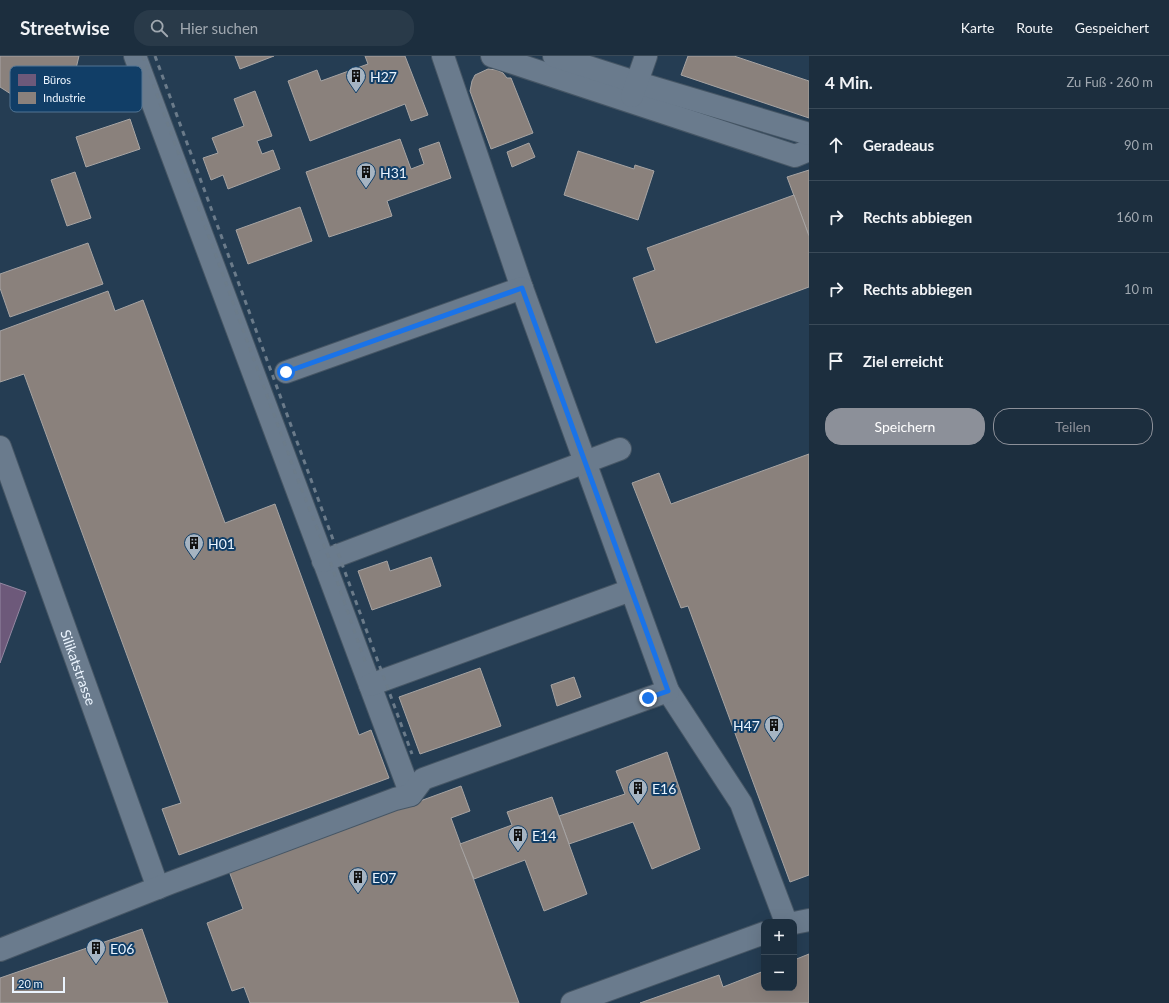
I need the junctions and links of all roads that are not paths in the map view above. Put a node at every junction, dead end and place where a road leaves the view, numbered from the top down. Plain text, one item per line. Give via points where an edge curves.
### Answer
1 (135, 56) edge
2 (443, 56) edge
3 (492, 56) edge
4 (554, 56) edge
5 (646, 56) edge
6 (139, 66) edge
7 (142, 75) edge
8 (634, 92) junction
9 (809, 134) edge
10 (809, 150) edge
11 (522, 288) junction
12 (286, 372) dead end
13 (0, 447) edge
14 (620, 449) dead end
15 (584, 462) junction
16 (323, 561) junction
17 (631, 590) junction
18 (370, 685) junction
19 (668, 691) junction
20 (411, 795) junction
21 (158, 888) junction
22 (785, 919) edge
23 (809, 920) edge
24 (797, 922) edge
25 (761, 934) edge
26 (0, 950) edge
27 (572, 1003) edge

1 - 6 lane
2 - 11 lane
3 - 8 lane
4 - 8 lane
5 - 8 lane
7 - 16 lane
8 - 9 lane
8 - 10 lane via 795,156
11 - 12 lane
11 - 15 lane
13 - 21 lane, Silikatstrasse
14 - 15 lane
15 - 16 lane
15 - 17 lane
16 - 18 lane
17 - 18 lane
17 - 19 lane
18 - 20 lane
19 - 20 lane via 423,779
19 - 22 lane via 741,803
20 - 21 lane via 394,799
21 - 26 lane
23 - 24 lane
25 - 27 lane

